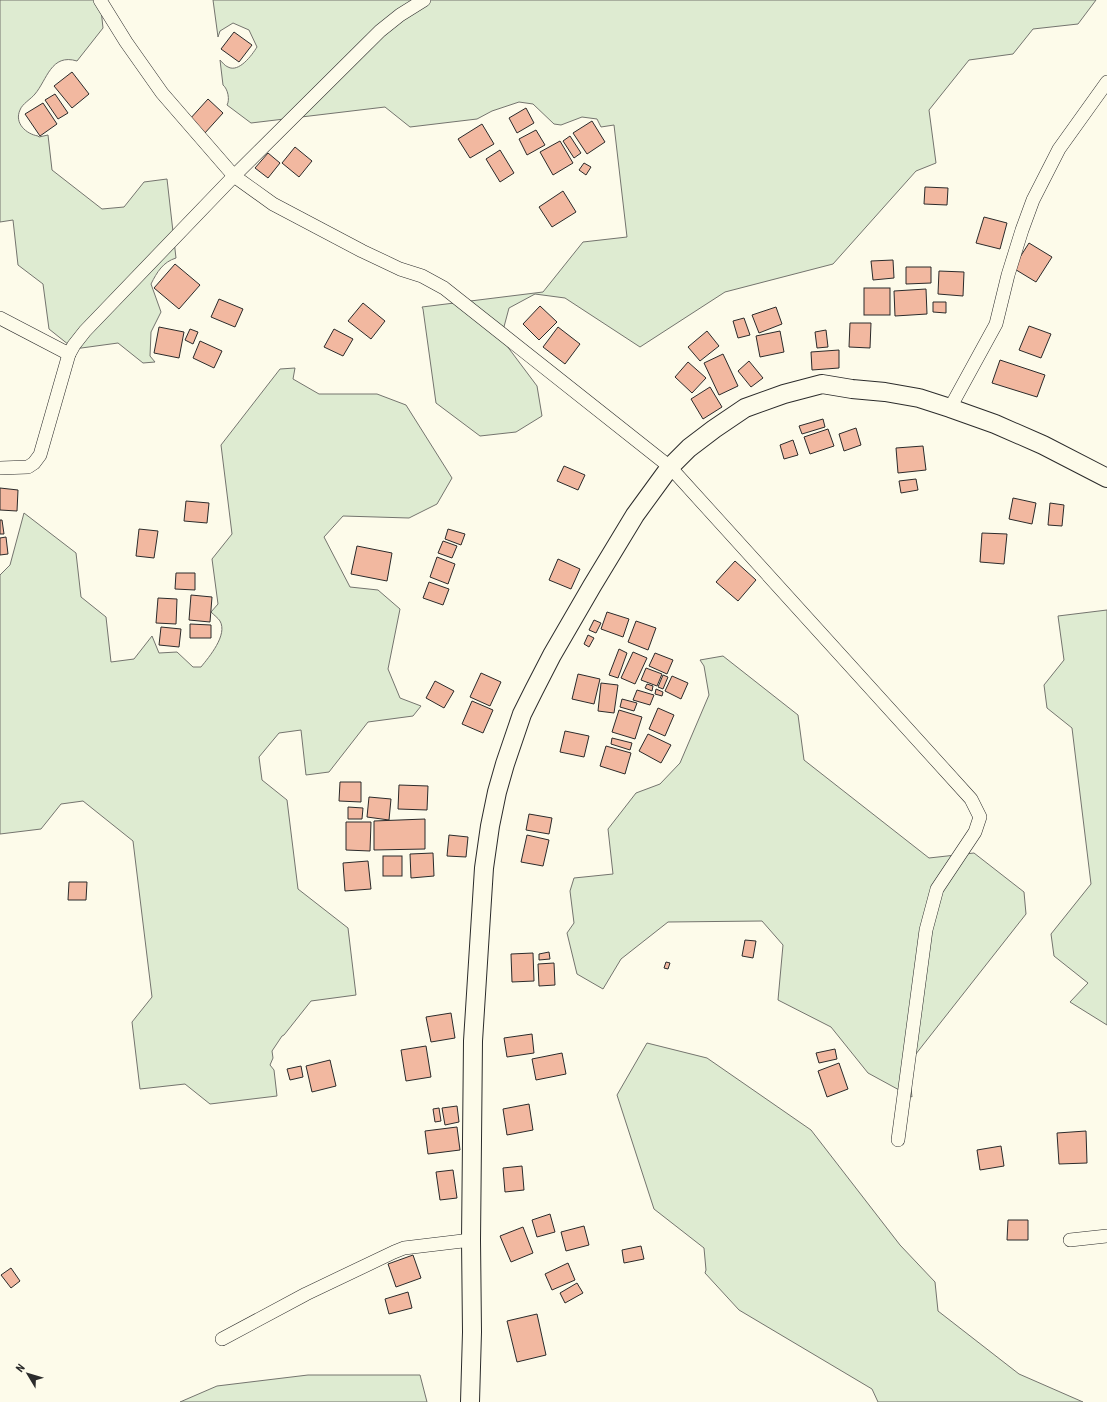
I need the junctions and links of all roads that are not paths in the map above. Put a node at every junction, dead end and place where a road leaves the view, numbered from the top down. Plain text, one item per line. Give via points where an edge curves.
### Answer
1 (100, 0) edge
2 (424, 0) edge
3 (1107, 82) edge
4 (234, 176) junction
5 (0, 318) edge
6 (69, 354) junction
7 (950, 408) junction
8 (670, 467) junction
9 (0, 468) edge
10 (1107, 478) edge
11 (898, 1140) dead end
12 (1107, 1236) edge
13 (471, 1240) junction
14 (1070, 1240) dead end
15 (222, 1339) dead end
16 (470, 1402) edge

1 - 4 street via 162,93
2 - 4 street via 380,31
3 - 7 street via 1059,149 1033,200 1008,275 996,324
4 - 6 street via 85,331
4 - 8 street via 273,204 362,251 444,288
5 - 6 street
6 - 9 street via 40,455 28,466
7 - 8 main road via 919,398 822,384 745,408 689,448
7 - 10 main road via 1043,445
8 - 11 street via 971,799 980,817 975,832 937,889 926,930
8 - 13 main road via 618,542 552,655 522,714 497,792 484,868 476,980
12 - 14 street
13 - 15 street via 404,1248 306,1294
13 - 16 main road

